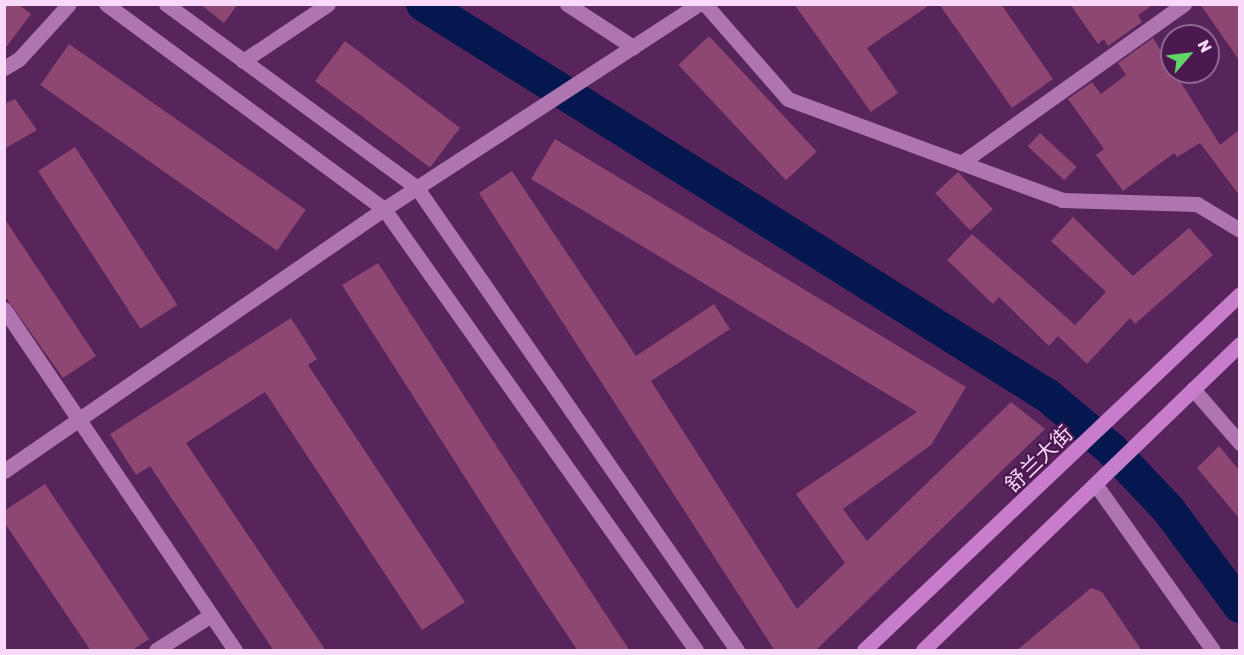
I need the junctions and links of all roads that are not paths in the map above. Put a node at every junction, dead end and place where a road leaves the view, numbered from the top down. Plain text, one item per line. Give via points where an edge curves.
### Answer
1 (69, 4) edge
2 (106, 4) edge
3 (166, 4) edge
4 (567, 4) edge
5 (699, 4) edge
6 (705, 4) edge
7 (1184, 4) edge
8 (322, 9) edge
9 (627, 51) junction
10 (243, 61) junction
11 (4, 68) edge
12 (961, 163) junction
13 (417, 188) junction
14 (384, 209) junction
15 (1239, 230) edge
16 (1239, 294) edge
17 (4, 309) edge
18 (1239, 344) edge
19 (1193, 389) junction
20 (81, 422) junction
21 (1239, 443) edge
22 (4, 471) edge
23 (1096, 485) junction
24 (211, 615) junction
25 (156, 651) edge
26 (235, 651) edge
27 (696, 651) edge
28 (737, 651) edge
29 (864, 651) edge
30 (923, 651) edge
31 (1213, 651) edge

1 - 11 street via 19,59
2 - 14 street
3 - 10 street
4 - 9 street
5 - 9 street
6 - 12 street via 788,99
7 - 12 street
8 - 10 street
9 - 13 street
10 - 13 street
12 - 15 street via 1062,200 1197,204
13 - 14 street
13 - 28 street
14 - 20 street
14 - 27 street
16 - 29 main road, 舒兰大街
17 - 20 street
18 - 19 main road
19 - 21 street
19 - 23 main road
20 - 22 street
20 - 24 street
23 - 30 main road
23 - 31 street
24 - 25 street
24 - 26 street

